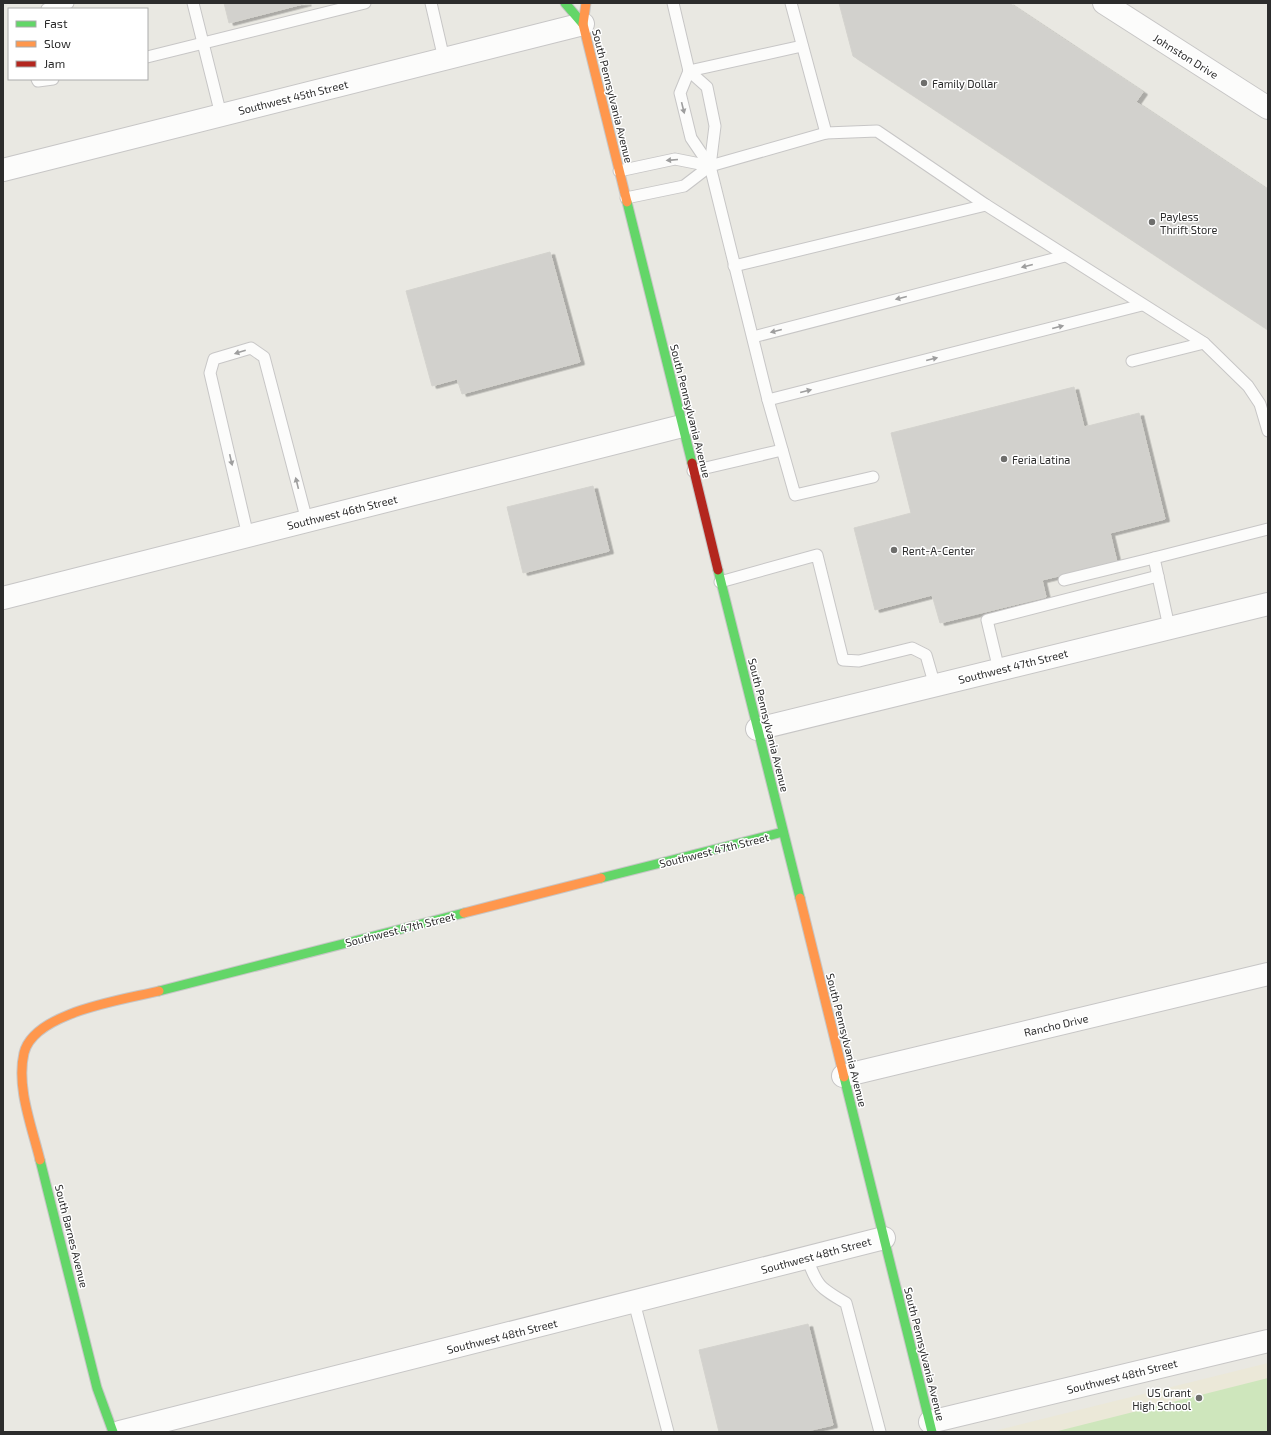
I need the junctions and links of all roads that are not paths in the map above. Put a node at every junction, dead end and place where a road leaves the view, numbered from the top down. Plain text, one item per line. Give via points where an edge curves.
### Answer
1 (68, 3) edge
2 (193, 3) edge
3 (365, 3) edge
4 (431, 3) edge
5 (565, 3) edge
6 (586, 3) edge
7 (673, 3) edge
8 (791, 3) edge
9 (1104, 3) edge
10 (50, 8) edge
11 (583, 24) junction
12 (203, 42) junction
13 (802, 46) junction
14 (148, 57) edge
15 (444, 59) junction
16 (689, 71) junction
17 (1268, 108) edge
18 (221, 115) junction
19 (826, 133) junction
20 (710, 166) junction
21 (3, 170) edge
22 (619, 170) junction
23 (626, 198) junction
24 (986, 205) junction
25 (1065, 256) junction
26 (734, 266) junction
27 (1142, 305) junction
28 (753, 337) junction
29 (1204, 343) junction
30 (1132, 361) dead end
31 (768, 400) junction
32 (682, 426) junction
33 (1268, 431) edge
34 (782, 450) junction
35 (693, 471) junction
36 (874, 477) dead end
37 (307, 521) junction
38 (1268, 529) edge
39 (248, 536) junction
40 (1154, 558) junction
41 (1158, 576) junction
42 (1064, 580) dead end
43 (720, 582) junction
44 (3, 598) edge
45 (1268, 604) edge
46 (1169, 627) junction
47 (999, 670) junction
48 (935, 686) junction
49 (757, 729) junction
50 (783, 832) junction
51 (1268, 974) edge
52 (26, 1044) joint
53 (843, 1076) junction
54 (884, 1238) junction
55 (807, 1258) junction
56 (634, 1302) junction
57 (1268, 1341) edge
58 (931, 1427) edge
59 (113, 1432) edge
60 (120, 1432) edge
61 (668, 1432) edge
62 (880, 1432) edge

1 - 10 lane
2 - 12 lane
3 - 12 lane
4 - 15 lane
5 - 11 main road, South Pennsylvania Avenue
6 - 11 main road, South Pennsylvania Avenue
7 - 16 lane
8 - 13 lane
9 - 17 street, Johnston Drive
11 - 15 street, Southwest 45th Street
11 - 22 main road, South Pennsylvania Avenue
12 - 14 lane
12 - 18 lane
13 - 16 lane
13 - 19 lane
15 - 18 street, Southwest 45th Street
16 - 20 lane via 706,87 715,126
16 -> 20 lane via 680,93 691,138
18 - 21 street, Southwest 45th Street
19 - 20 lane
19 - 24 lane via 876,131
20 -> 22 lane via 675,159
20 - 23 lane via 684,186
20 - 26 lane
22 - 23 main road, South Pennsylvania Avenue
23 - 32 main road, South Pennsylvania Avenue
24 - 25 lane
24 - 26 lane
25 - 27 lane
25 -> 28 lane
26 - 28 lane
27 - 29 lane
31 -> 27 lane
28 - 31 lane
29 - 30 lane
29 - 33 lane via 1248,386 1260,404
31 - 34 lane
32 - 35 main road, South Pennsylvania Avenue
32 - 37 street, Southwest 46th Street
34 - 35 lane
34 - 36 lane via 795,495
35 - 43 main road, South Pennsylvania Avenue
37 - 39 street, Southwest 46th Street
37 -> 39 lane via 264,357 251,348 214,360 210,373
38 - 40 lane
39 - 44 street, Southwest 46th Street
40 - 41 lane
40 - 42 lane
41 - 46 lane
41 - 47 lane via 987,620
43 - 48 lane via 817,555 843,660 859,661 912,648 926,655
43 - 49 main road, South Pennsylvania Avenue
45 - 46 street, Southwest 47th Street
46 - 47 street, Southwest 47th Street
47 - 48 street, Southwest 47th Street
48 - 49 street, Southwest 47th Street
49 - 50 main road, South Pennsylvania Avenue
50 - 52 main road, Southwest 47th Street via 79,1011 54,1019 35,1031
50 - 53 main road, South Pennsylvania Avenue
51 - 53 street, Rancho Drive
52 - 59 main road, South Barnes Avenue via 21,1075 25,1101 97,1388
53 - 54 main road, South Pennsylvania Avenue
54 - 55 street, Southwest 48th Street
54 - 58 main road, South Pennsylvania Avenue
55 - 56 street, Southwest 48th Street
55 - 62 lane via 815,1281 828,1293 846,1303
56 - 60 street, Southwest 48th Street
56 - 61 lane
57 - 58 street, Southwest 48th Street

